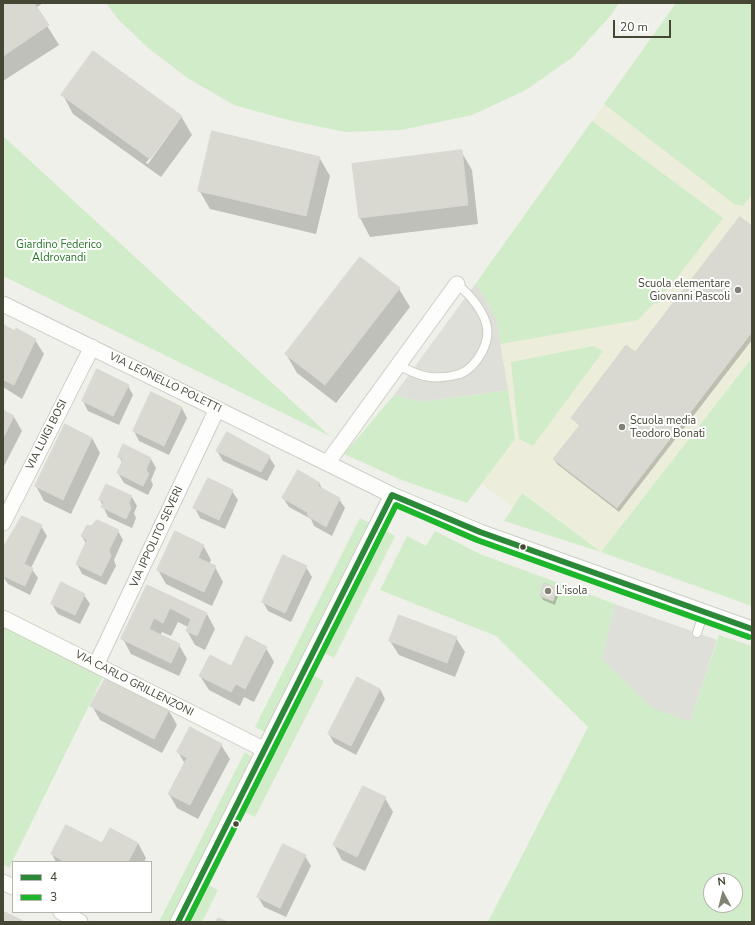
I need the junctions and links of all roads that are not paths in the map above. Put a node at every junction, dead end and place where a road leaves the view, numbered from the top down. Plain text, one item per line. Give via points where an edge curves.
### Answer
1 (457, 284) joint
2 (3, 304) edge
3 (92, 347) junction
4 (398, 365) junction
5 (217, 409) junction
6 (328, 462) junction
7 (392, 495) junction
8 (3, 523) edge
9 (704, 612) junction
10 (3, 618) edge
11 (752, 628) edge
12 (697, 633) dead end
13 (96, 665) junction
14 (265, 750) junction
15 (3, 882) edge
16 (12, 886) edge
17 (63, 913) edge
18 (80, 922) edge
19 (178, 922) edge

1 - 4 street
1 - 4 lane via 474,300 487,324 483,350 471,366 461,373 443,377 416,374
2 - 3 street, VIA LEONELLO POLETTI
3 - 5 street, VIA LEONELLO POLETTI
3 - 8 street, VIA LUIGI BOSI
4 - 6 street
5 - 6 street, VIA LEONELLO POLETTI
5 - 13 street, VIA IPPOLITO SEVERI
6 - 7 street, VIA LEONELLO POLETTI
7 - 9 street, VIA LEONELLO POLETTI via 480,532
7 - 14 street
9 - 11 street, VIA LEONELLO POLETTI
9 - 12 lane
10 - 13 street, VIA CARLO GRILLENZONI
13 - 14 street, VIA CARLO GRILLENZONI
14 - 19 street
15 - 16 street
17 - 18 street

